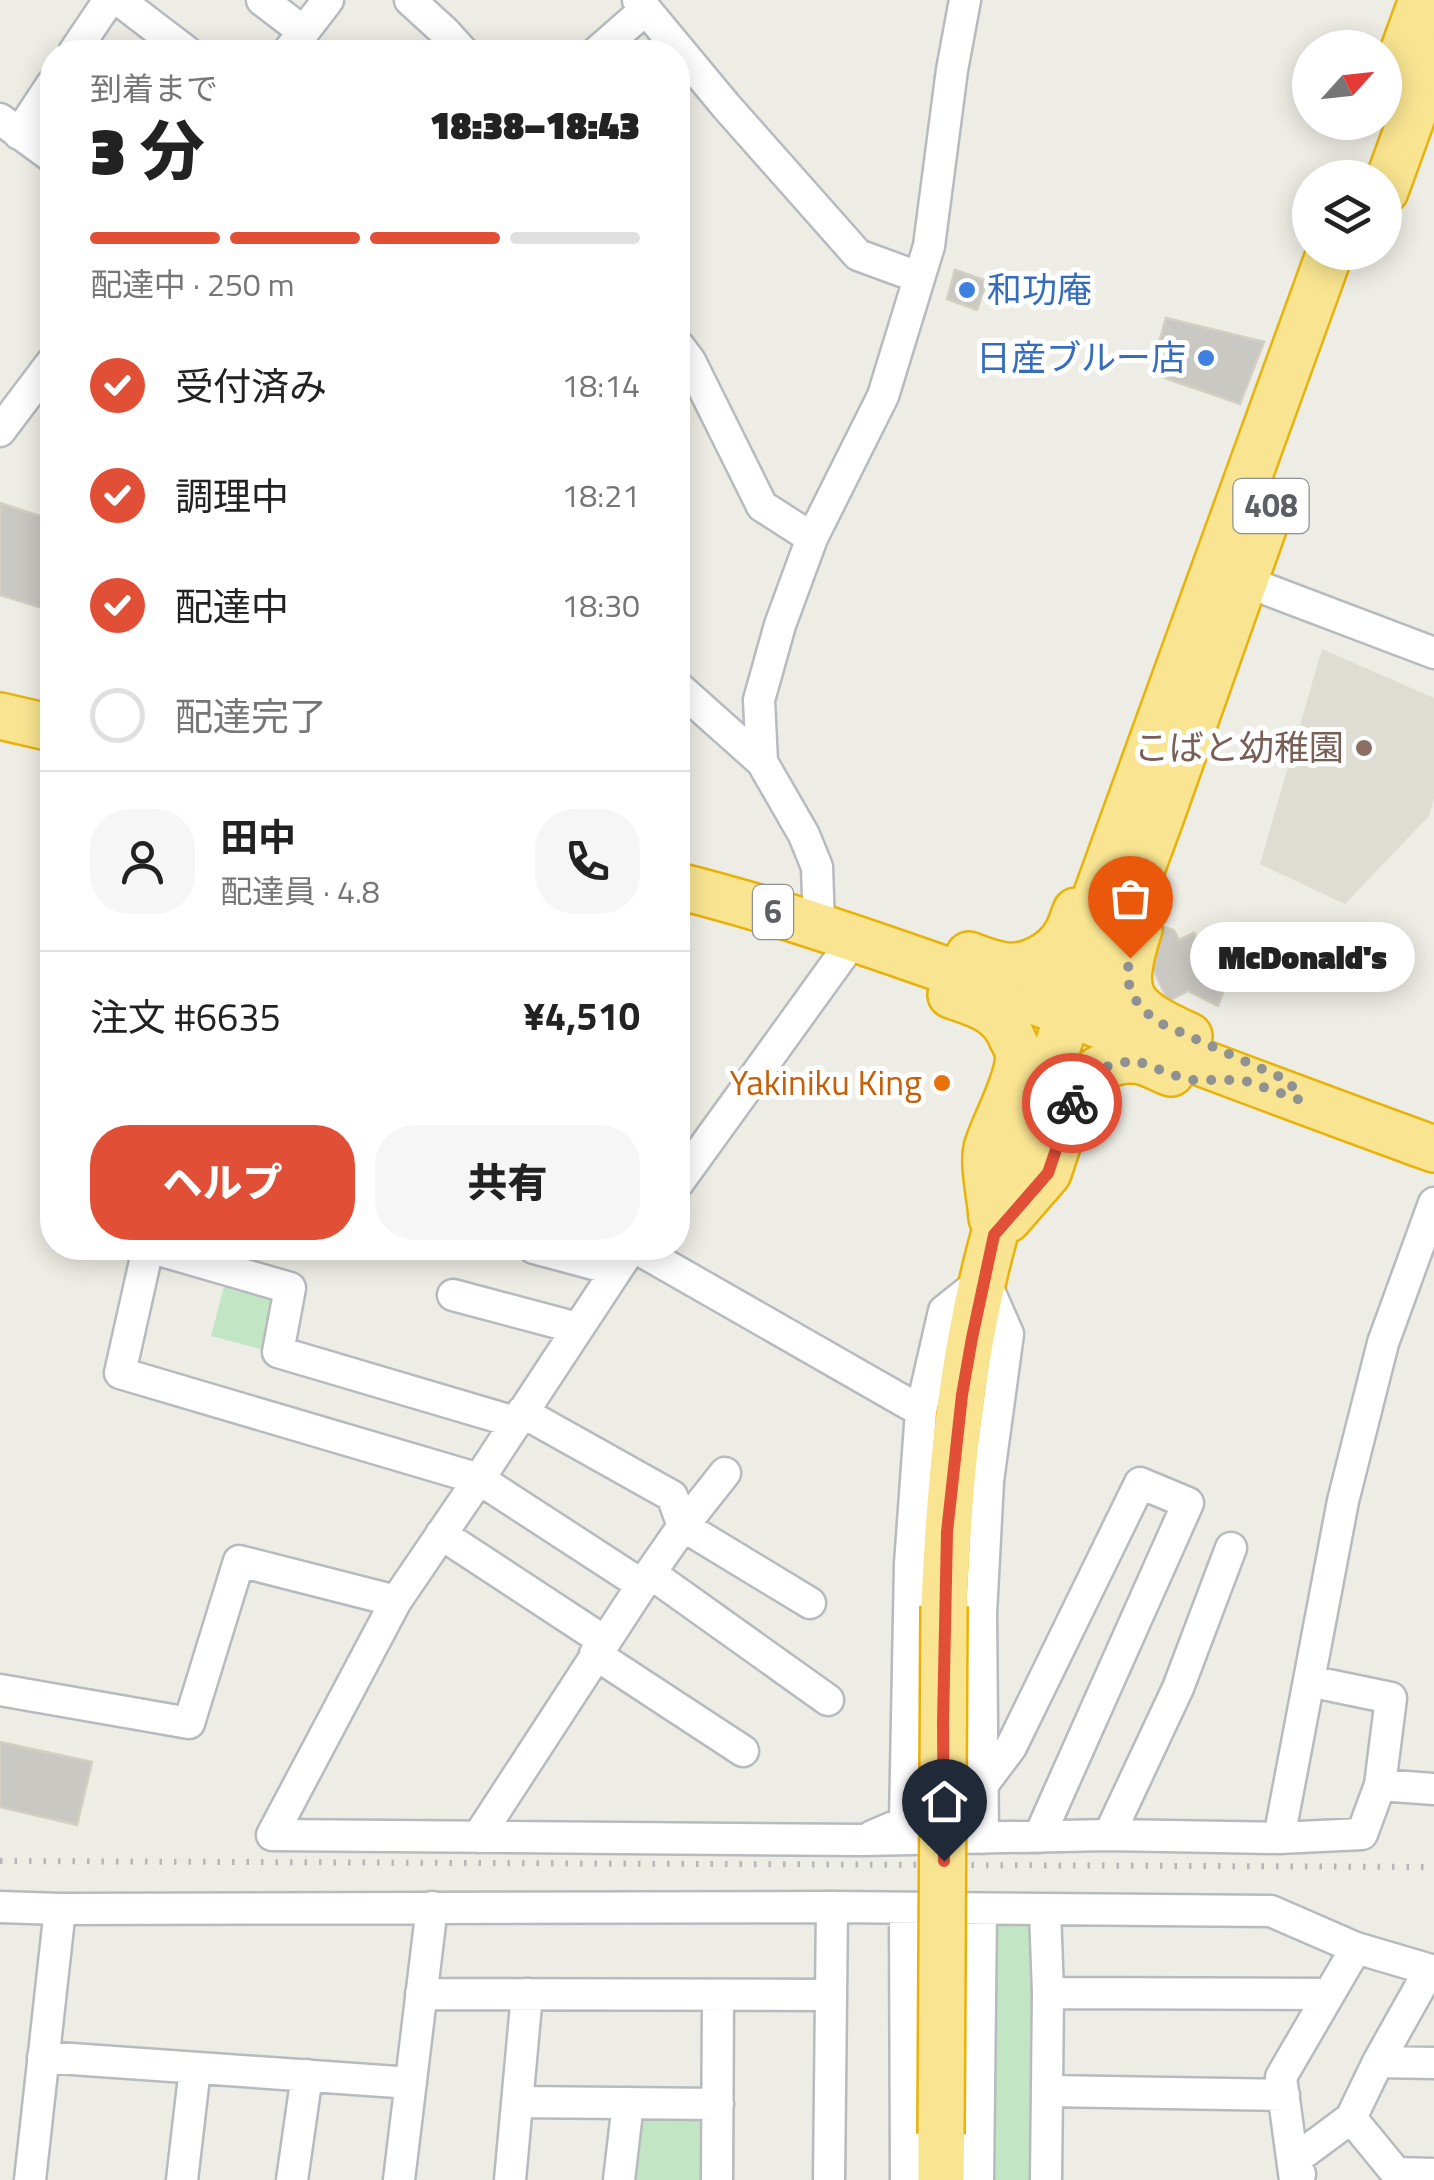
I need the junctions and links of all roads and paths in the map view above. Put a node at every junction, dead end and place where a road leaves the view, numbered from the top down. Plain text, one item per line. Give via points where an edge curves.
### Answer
1 (109, 0) edge
2 (119, 0) edge
3 (262, 0) edge
4 (328, 0) edge
5 (410, 0) edge
6 (965, 0) edge
7 (1422, 0) edge
8 (641, 5) edge
9 (82, 40) edge
10 (171, 40) edge
11 (294, 40) edge
12 (298, 40) edge
13 (452, 40) edge
14 (608, 40) edge
15 (671, 40) edge
16 (1402, 55) edge
17 (1434, 56) edge
18 (690, 61) edge
19 (40, 96) edge
20 (10, 126) edge
21 (40, 148) edge
22 (1396, 160) edge
23 (1324, 270) edge
24 (1356, 270) edge
25 (918, 278) junction
26 (690, 362) edge
27 (40, 378) edge
28 (0, 431) edge
29 (812, 538) junction
30 (1229, 575) junction
31 (1434, 653) edge
32 (690, 699) edge
33 (0, 716) edge
34 (40, 725) edge
35 (762, 762) junction
36 (1147, 805) junction
37 (690, 890) edge
38 (854, 939) junction
39 (1069, 1012) junction
40 (1243, 1080) junction
41 (1300, 1100) junction
42 (1434, 1150) edge
43 (690, 1166) edge
44 (1434, 1203) edge
45 (994, 1235) junction
46 (147, 1260) edge
47 (192, 1260) edge
48 (625, 1260) edge
49 (637, 1260) edge
50 (984, 1279) junction
51 (453, 1294) dead end
52 (577, 1328) junction
53 (921, 1411) junction
54 (518, 1417) junction
55 (725, 1473) dead end
56 (479, 1479) junction
57 (683, 1526) junction
58 (441, 1534) junction
59 (1232, 1548) dead end
60 (646, 1579) junction
61 (396, 1601) junction
62 (810, 1603) dead end
63 (600, 1647) junction
64 (1309, 1680) junction
65 (0, 1690) edge
66 (828, 1700) dead end
67 (743, 1751) dead end
68 (984, 1783) junction
69 (1380, 1784) junction
70 (1434, 1788) edge
71 (1109, 1835) junction
72 (478, 1836) junction
73 (1039, 1837) junction
74 (983, 1838) junction
75 (1280, 1838) junction
76 (863, 1840) junction
77 (0, 1907) edge
78 (832, 1907) junction
79 (432, 1908) junction
80 (905, 1908) junction
81 (60, 1909) junction
82 (981, 1909) junction
83 (1045, 1910) junction
84 (1356, 1948) junction
85 (1431, 1971) edge
86 (1048, 1992) junction
87 (422, 1994) junction
88 (526, 1994) junction
89 (1329, 1994) junction
90 (718, 1995) junction
91 (831, 1995) junction
92 (43, 2057) junction
93 (1378, 2062) junction
94 (1434, 2063) edge
95 (195, 2068) junction
96 (307, 2076) junction
97 (410, 2083) junction
98 (1048, 2090) junction
99 (1284, 2096) junction
100 (518, 2102) junction
101 (628, 2103) junction
102 (718, 2104) junction
103 (1351, 2118) junction
104 (1297, 2174) edge
105 (1434, 2174) edge
106 (1399, 2177) edge
107 (30, 2180) edge
108 (182, 2180) edge
109 (292, 2180) edge
110 (399, 2180) edge
111 (510, 2180) edge
112 (619, 2180) edge
113 (717, 2180) edge
114 (829, 2180) edge
115 (906, 2180) edge
116 (941, 2180) edge
117 (978, 2180) edge
118 (1046, 2180) edge

1 - 9 street
2 - 10 street
3 - 11 street
4 - 12 street
5 - 13 street
6 - 25 street
7 - 16 highway
8 - 14 street
8 - 15 street
17 - 22 highway
18 - 25 street via 858,255
19 - 20 street
20 - 21 street
23 - 30 highway, 408
24 - 30 highway, 408
25 - 29 street via 883,396
26 - 29 street via 762,506
27 - 28 street
29 - 35 street via 760,700
30 - 31 street
30 - 36 highway, 408
32 - 35 street
33 - 34 highway
35 - 38 street
36 - 38 highway via 1107,832 1066,936 1036,960 1001,966 930,942
36 - 39 highway, 408 via 1096,992
36 - 41 highway via 1163,855 1127,966 1135,1002 1160,1023 1289,1081
37 - 38 highway, 6
38 - 39 highway, 6
38 - 43 street
38 - 45 highway via 918,984 984,1006 1010,1032 1017,1068 986,1152
39 - 40 highway, 6
39 - 45 highway, 408
40 - 41 highway, 6
40 - 45 highway via 1187,1080 1134,1060 1088,1076 1074,1095 1048,1173
41 - 42 highway, 6
44 - 64 street via 1370,1395
45 - 50 highway, 408
46 - 56 street via 120,1373
47 - 54 street via 290,1288 278,1352
48 - 52 street
49 - 53 street
50 - 53 street via 944,1311
50 - 68 street via 1008,1334 988,1480 981,1614
50 - 116 highway, 408, bridge via 947,1532
51 - 52 street
52 - 54 street
53 - 76 street via 910,1564 905,1822
54 - 56 street
54 - 57 street via 672,1496
55 - 57 street
56 - 58 street
56 - 60 street
57 - 60 street
57 - 62 street
58 - 61 street
58 - 63 street
59 - 71 street via 1178,1688
60 - 63 street
60 - 66 street
61 - 65 street via 240,1561 189,1724
61 - 72 street via 272,1834
63 - 67 street
63 - 72 street
64 - 69 street via 1391,1698
64 - 75 street
68 - 73 street via 1011,1747 1140,1483 1188,1503
68 - 74 street
69 - 70 street
69 - 75 street via 1362,1834
71 - 73 street
71 - 75 street
72 - 76 street
73 - 74 street
74 - 76 street
77 - 81 street
78 - 79 street
78 - 80 street
78 - 91 street
79 - 81 street
79 - 87 street
80 - 82 street
80 - 115 street
81 - 92 street
82 - 83 street
82 - 117 street
83 - 84 street via 1271,1912
83 - 86 street
84 - 85 street
84 - 89 street
85 - 93 street
86 - 89 street
86 - 98 street
87 - 88 street
87 - 97 street
88 - 90 street
88 - 100 street
89 - 99 street via 1281,2077
90 - 91 street
90 - 102 street
91 - 114 street
92 - 95 street
92 - 107 street
93 - 94 street
93 - 103 street
95 - 96 street
95 - 108 street
96 - 97 street
96 - 109 street
97 - 110 street
98 - 99 street
98 - 118 street
99 - 104 street
100 - 101 street
100 - 111 street
101 - 102 street
101 - 112 street
102 - 113 street
103 - 104 street
103 - 106 street
105 - 106 street

